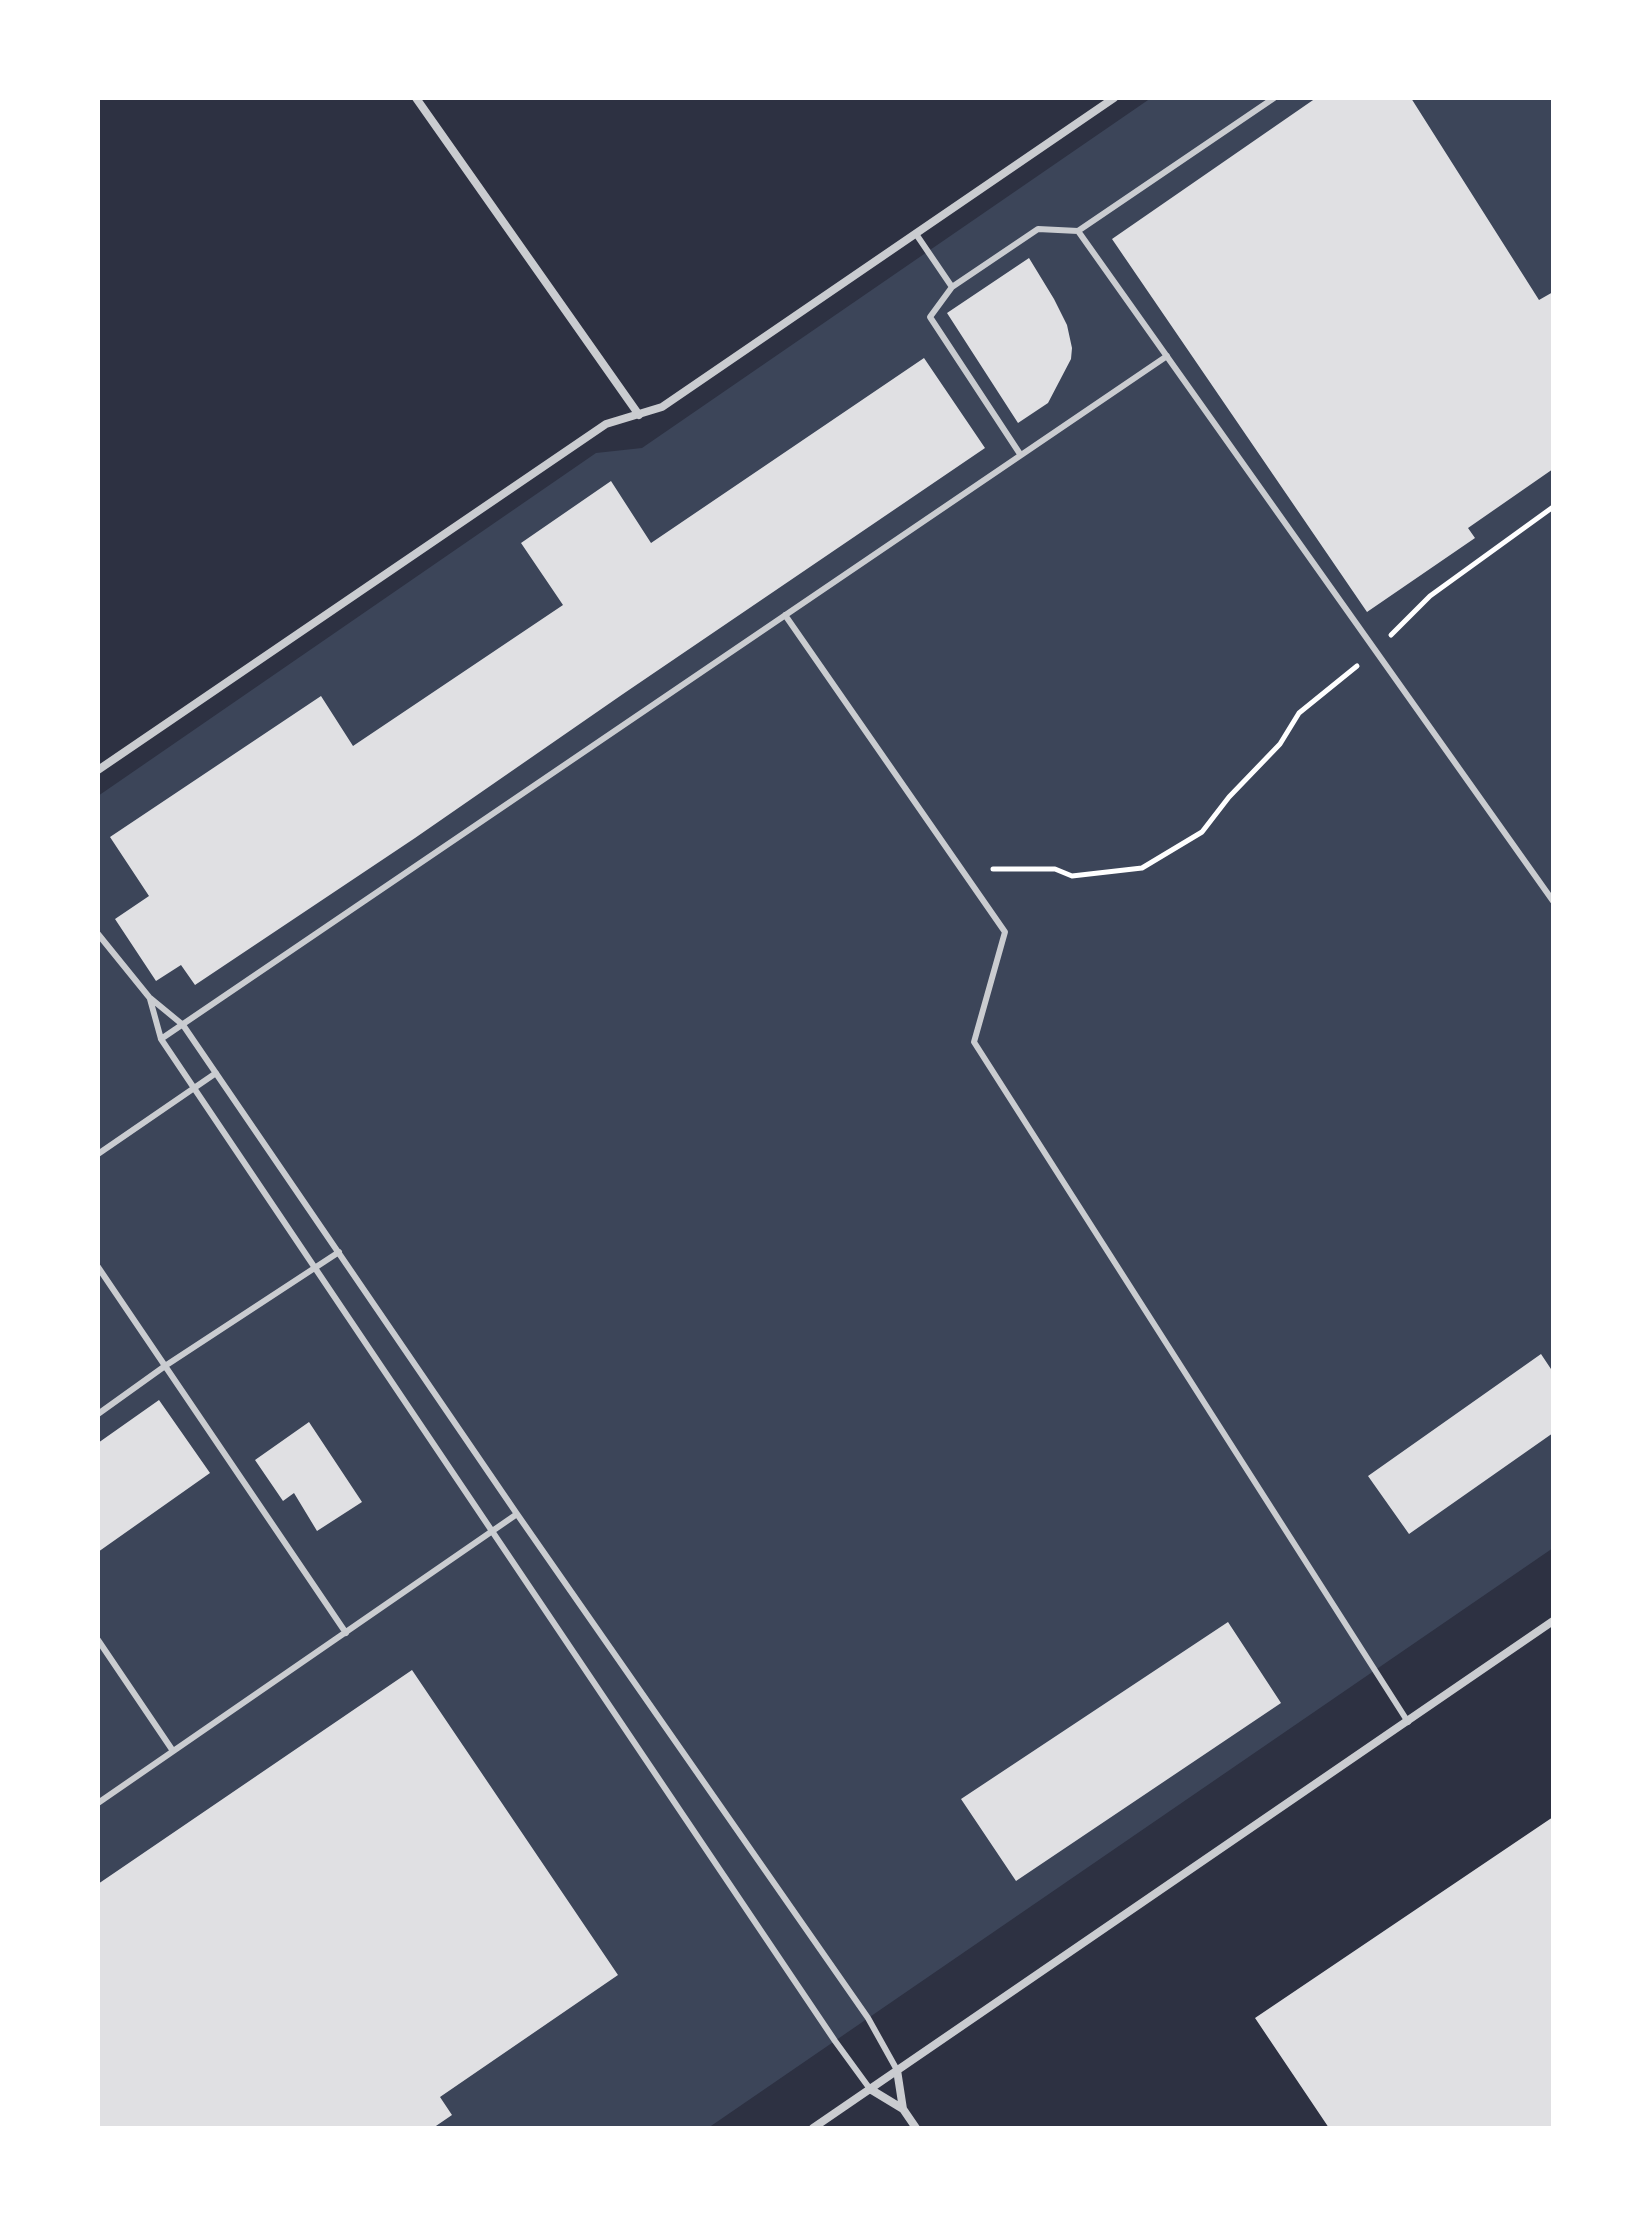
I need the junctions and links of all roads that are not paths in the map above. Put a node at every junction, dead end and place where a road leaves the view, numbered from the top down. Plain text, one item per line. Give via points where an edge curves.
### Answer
1 (416, 98) edge
2 (1114, 98) edge
3 (1274, 98) edge
4 (1078, 231) junction
5 (916, 234) junction
6 (952, 287) junction
7 (1167, 356) junction
8 (639, 415) junction
9 (1020, 454) junction
10 (785, 615) junction
11 (98, 770) edge
12 (1553, 901) edge
13 (98, 934) edge
14 (149, 997) junction
15 (183, 1025) junction
16 (161, 1039) junction
17 (216, 1073) junction
18 (194, 1088) junction
19 (98, 1154) edge
20 (339, 1252) junction
21 (98, 1267) edge
22 (315, 1268) junction
23 (165, 1366) junction
24 (98, 1414) edge
25 (517, 1514) junction
26 (492, 1531) junction
27 (1553, 1621) edge
28 (346, 1633) junction
29 (98, 1640) edge
30 (1408, 1722) junction
31 (173, 1751) junction
32 (98, 1803) edge
33 (897, 2070) junction
34 (870, 2089) junction
35 (903, 2109) junction
36 (813, 2128) edge
37 (916, 2128) edge

1 - 8 street
2 - 5 street
3 - 4 lane
4 - 6 lane via 1038,229
4 - 7 lane
5 - 6 lane
5 - 8 street via 662,407
6 - 9 lane via 930,317
7 - 9 lane
7 - 12 lane
8 - 11 street via 606,424
9 - 10 lane
10 - 15 lane
10 - 30 lane via 1005,932 974,1042
13 - 14 lane
14 - 15 lane
14 - 16 lane
15 - 16 lane
15 - 17 lane
16 - 18 lane
17 - 18 lane
17 - 20 lane
18 - 19 lane
18 - 22 lane
20 - 22 lane
20 - 25 lane
21 - 23 lane
22 - 23 lane
22 - 26 lane
23 - 24 lane
23 - 28 lane
25 - 26 lane
25 - 33 lane via 868,2018
26 - 28 lane
26 - 34 lane
27 - 30 street
28 - 31 lane
29 - 31 lane
30 - 33 street
31 - 32 lane
33 - 34 street
33 - 35 street
34 - 35 street
34 - 36 street
35 - 37 street

